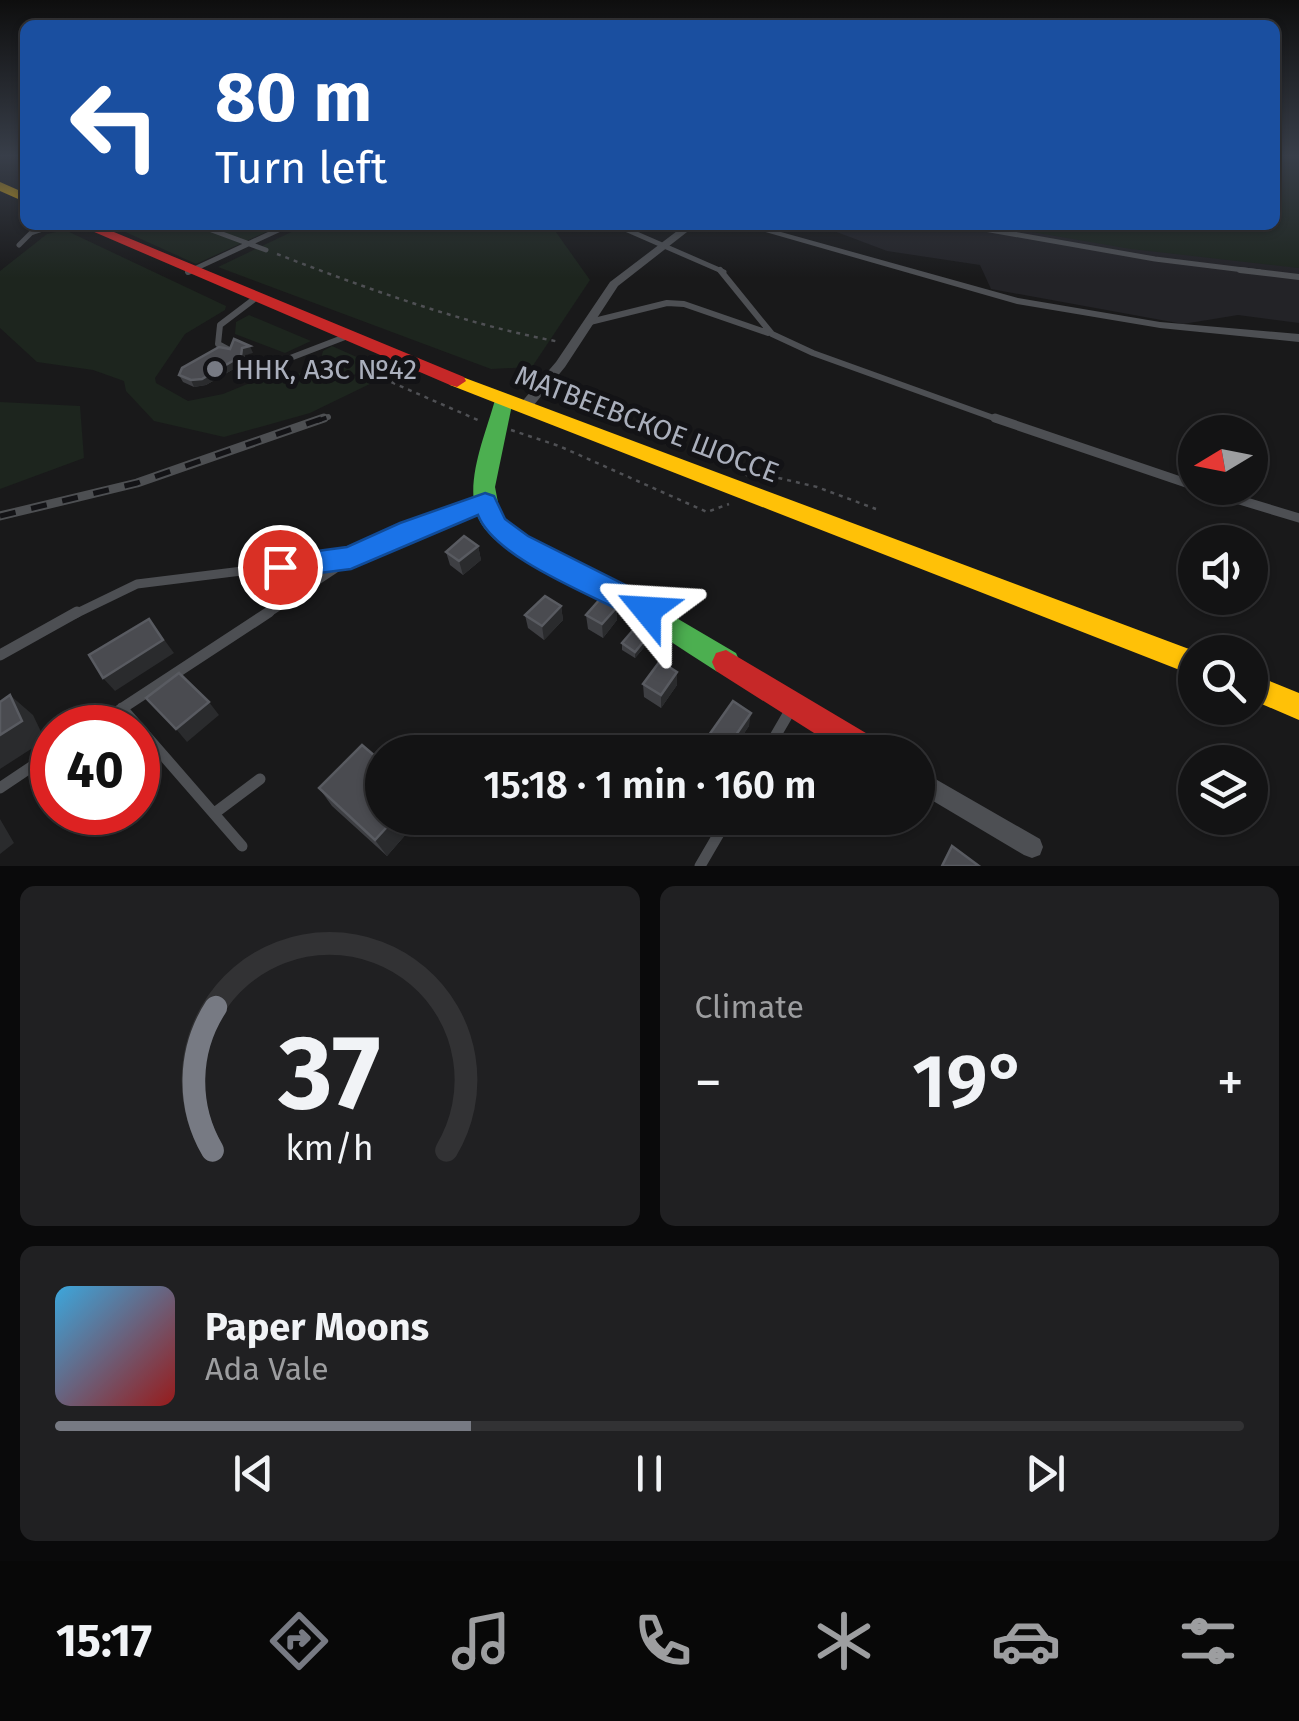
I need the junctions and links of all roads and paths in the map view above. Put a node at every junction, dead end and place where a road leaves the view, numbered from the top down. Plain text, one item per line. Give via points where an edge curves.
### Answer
1 (40, 230) edge
2 (95, 230) edge
3 (211, 230) edge
4 (278, 230) edge
5 (628, 230) edge
6 (684, 230) edge
7 (764, 230) edge
8 (991, 230) edge
9 (246, 244) junction
10 (19, 245) dead end
11 (664, 245) junction
12 (266, 250) joint
13 (188, 272) junction
14 (1299, 276) edge
15 (253, 300) junction
16 (590, 322) junction
17 (772, 334) junction
18 (345, 337) junction
19 (1299, 338) edge
20 (574, 344) junction
21 (229, 350) edge
22 (250, 359) dead end
23 (504, 400) junction
24 (524, 408) junction
25 (1178, 480) edge
26 (485, 502) junction
27 (1257, 505) edge
28 (1299, 518) edge
29 (351, 558) junction
30 (0, 654) edge
31 (1178, 657) edge
32 (1268, 694) edge
33 (127, 705) edge
34 (1299, 707) edge
35 (792, 708) junction
36 (776, 735) edge
37 (840, 735) edge
38 (160, 750) edge
39 (30, 768) edge
40 (260, 779) dead end
41 (0, 788) edge
42 (935, 790) edge
43 (216, 812) junction
44 (718, 835) edge
45 (242, 846) dead end
46 (1032, 847) dead end
47 (700, 866) edge

1 - 10 lane
2 - 13 main road, МАТВЕЕВСКОЕ ШОССЕ
3 - 9 lane
4 - 9 lane
5 - 11 lane
6 - 11 street
7 - 19 street via 1017,301 1160,325
8 - 14 lane
9 - 12 lane
9 - 13 lane
11 - 16 street via 614,284
11 - 17 lane via 723,271
12 - 20 path via 522,335
13 - 15 main road, МАТВЕЕВСКОЕ ШОССЕ
15 - 18 main road, МАТВЕЕВСКОЕ ШОССЕ
15 - 21 lane via 220,325 218,344
16 - 17 lane via 684,304
16 - 20 street
17 - 25 lane
18 - 22 lane via 272,365
18 - 23 main road, МАТВЕЕВСКОЕ ШОССЕ
20 - 24 street
23 - 24 main road, МАТВЕЕВСКОЕ ШОССЕ
23 - 26 main road via 489,447
24 - 31 main road, МАТВЕЕВСКОЕ ШОССЕ
26 - 29 lane
26 - 35 main road via 495,525 518,544 647,610
27 - 28 lane
29 - 30 lane via 137,584
29 - 33 lane
32 - 34 main road
35 - 36 lane
35 - 37 main road
38 - 43 lane
39 - 41 lane
40 - 43 lane
42 - 46 street
43 - 45 lane
44 - 47 lane

